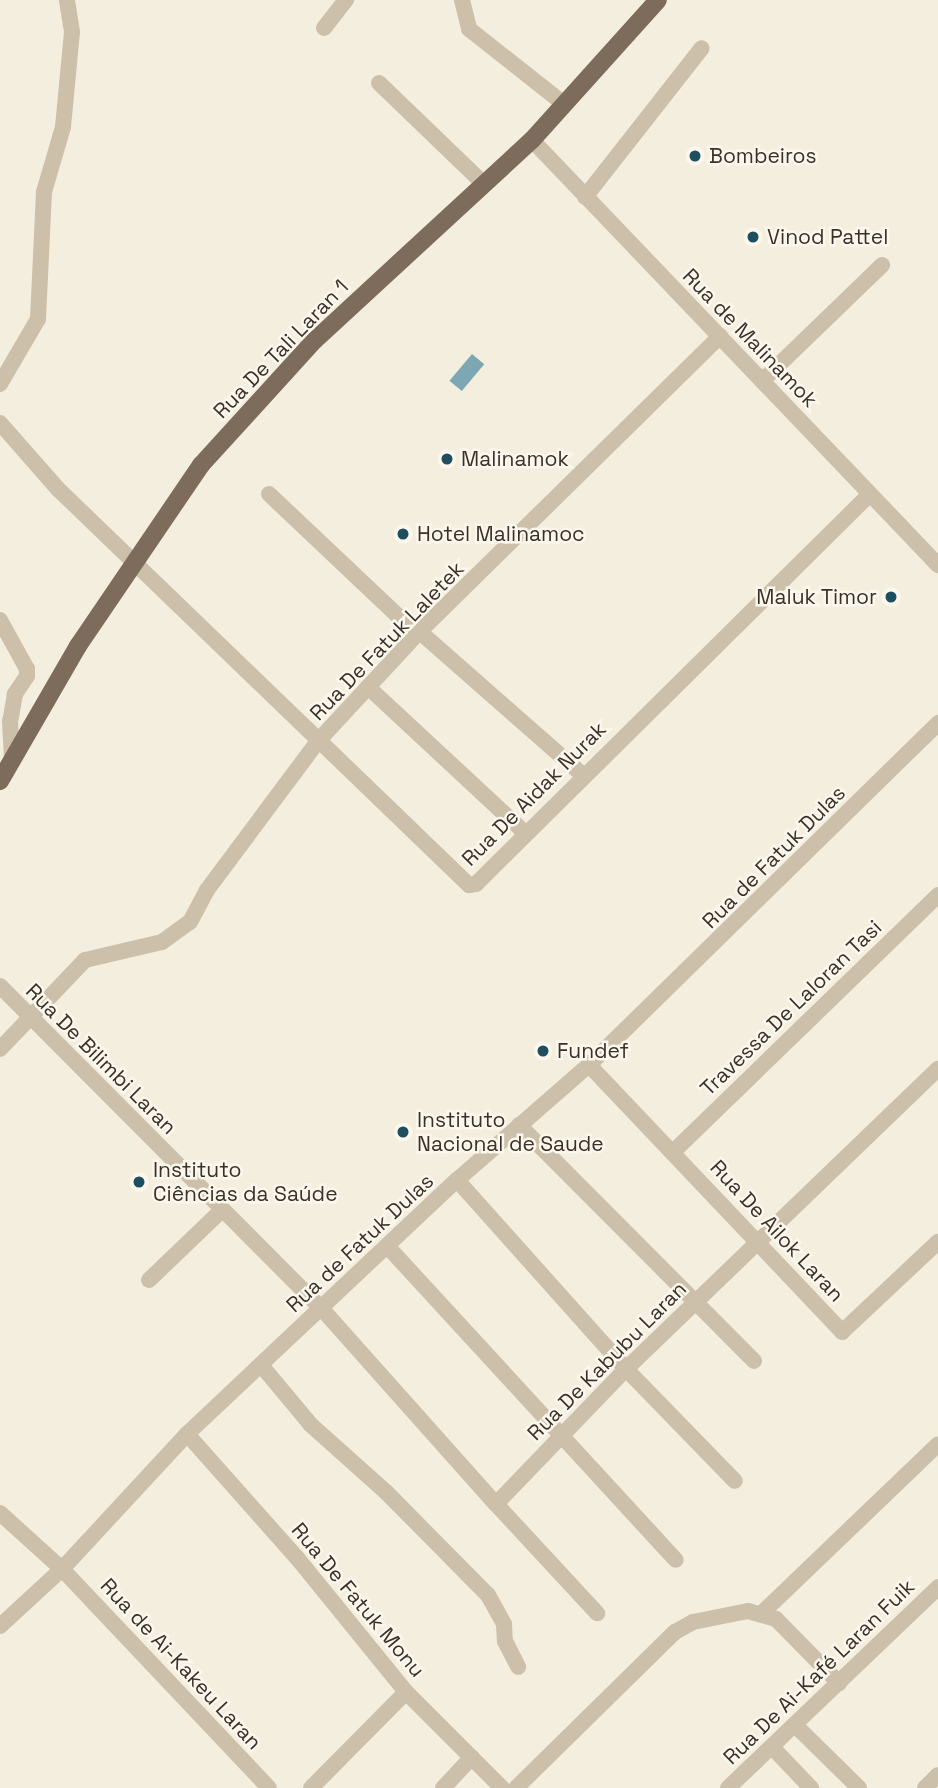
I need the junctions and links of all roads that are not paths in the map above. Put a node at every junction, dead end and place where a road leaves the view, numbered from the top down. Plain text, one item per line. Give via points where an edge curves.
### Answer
1 (67, 0) edge
2 (346, 0) edge
3 (462, 0) edge
4 (658, 0) edge
5 (324, 28) dead end
6 (702, 48) dead end
7 (379, 83) dead end
8 (564, 104) junction
9 (532, 140) junction
10 (485, 184) junction
11 (586, 197) junction
12 (882, 265) dead end
13 (720, 336) junction
14 (762, 381) junction
15 (0, 384) edge
16 (0, 423) edge
17 (270, 494) dead end
18 (870, 494) junction
19 (134, 562) junction
20 (938, 565) edge
21 (0, 620) edge
22 (418, 633) junction
23 (368, 687) junction
24 (938, 723) edge
25 (319, 740) junction
26 (12, 760) junction
27 (583, 775) junction
28 (0, 781) edge
29 (525, 833) junction
30 (938, 895) edge
31 (0, 986) edge
32 (33, 1020) junction
33 (0, 1049) edge
34 (589, 1065) junction
35 (938, 1069) edge
36 (519, 1125) junction
37 (674, 1151) junction
38 (457, 1180) junction
39 (222, 1210) junction
40 (758, 1240) junction
41 (938, 1242) edge
42 (388, 1247) junction
43 (149, 1280) dead end
44 (694, 1303) junction
45 (322, 1309) junction
46 (754, 1361) dead end
47 (261, 1365) junction
48 (626, 1368) junction
49 (187, 1434) junction
50 (560, 1435) junction
51 (938, 1444) edge
52 (735, 1481) dead end
53 (496, 1504) junction
54 (0, 1513) edge
55 (676, 1560) dead end
56 (62, 1569) junction
57 (938, 1588) edge
58 (597, 1612) dead end
59 (761, 1614) junction
60 (0, 1626) edge
61 (518, 1667) dead end
62 (839, 1682) junction
63 (407, 1692) junction
64 (795, 1725) junction
65 (772, 1746) junction
66 (472, 1758) junction
67 (938, 1775) edge
68 (269, 1788) edge
69 (311, 1788) edge
70 (443, 1788) edge
71 (502, 1788) edge
72 (516, 1788) edge
73 (728, 1788) edge
74 (811, 1788) edge
75 (859, 1788) edge
76 (925, 1788) edge

1 - 15 street via 71,45 63,127 44,192 38,319
2 - 5 street
3 - 8 street via 470,29
4 - 8 main road, Rua De Tali Laran 1
6 - 11 street
7 - 10 street
8 - 9 main road, Rua De Tali Laran 1
9 - 10 main road, Rua De Tali Laran 1
9 - 11 street, Rua de Malinamok
10 - 19 main road, Rua De Tali Laran 1 via 314,341 201,466
11 - 13 street, Rua de Malinamok
12 - 14 street
13 - 14 street, Rua de Malinamok
13 - 22 street, Rua De Fatuk Laletek
14 - 18 street, Rua de Malinamok
16 - 19 street, Rua De Aidak Nurak via 58,489
17 - 22 street
18 - 20 street, Rua de Malinamok
18 - 27 street, Rua De Aidak Nurak
19 - 25 street, Rua De Aidak Nurak
19 - 26 main road, Rua De Tali Laran 1 via 78,646
21 - 26 street via 27,669 15,694 10,721
22 - 23 street, Rua De Fatuk Laletek
22 - 27 street
23 - 25 street, Rua De Fatuk Laletek
23 - 29 street
24 - 34 street, Rua de Fatuk Dulas
25 - 29 street, Rua De Aidak Nurak via 470,885
25 - 32 street, Rua De Fatuk Laletek via 206,890 190,922 162,942 85,960
26 - 28 main road, Rua De Tali Laran 1
27 - 29 street, Rua De Aidak Nurak
30 - 37 street, Travessa De Laloran Tasi
31 - 32 street, Rua De Bilimbi Laran
32 - 33 street, Rua De Fatuk Laletek
32 - 39 street, Rua De Bilimbi Laran
34 - 36 street, Rua de Fatuk Dulas
34 - 37 street, Rua De Ailok Laran
35 - 40 street, Rua De Kabubu Laran
36 - 38 street, Rua de Fatuk Dulas
36 - 44 street
37 - 40 street, Rua De Ailok Laran
38 - 42 street, Rua de Fatuk Dulas
38 - 48 street
39 - 43 street
39 - 45 street, Rua De Bilimbi Laran
40 - 41 street, Rua De Ailok Laran via 842,1332
40 - 44 street, Rua De Kabubu Laran
42 - 45 street, Rua de Fatuk Dulas
42 - 50 street
44 - 46 street
44 - 48 street, Rua De Kabubu Laran
45 - 47 street, Rua de Fatuk Dulas
45 - 53 street
47 - 49 street, Rua de Fatuk Dulas
47 - 61 street via 312,1425 488,1595 504,1624
48 - 50 street, Rua De Kabubu Laran
48 - 52 street
49 - 56 street, Rua de Fatuk Dulas
49 - 63 street, Rua De Fatuk Monu
50 - 53 street, Rua De Kabubu Laran
50 - 55 street
51 - 59 street
53 - 58 street
54 - 56 street, Rua de Ai-Kakeu Laran
56 - 60 street, Rua de Fatuk Dulas
56 - 68 street, Rua de Ai-Kakeu Laran
57 - 62 street, Rua De Ai-Kafé Laran Fuik
59 - 62 street via 776,1619 803,1642
59 - 72 street via 720,1615 675,1632
62 - 64 street, Rua De Ai-Kafé Laran Fuik
63 - 66 street, Rua De Fatuk Monu
63 - 69 street
64 - 65 street, Rua De Ai-Kafé Laran Fuik
64 - 75 street
65 - 73 street, Rua De Ai-Kafé Laran Fuik
65 - 74 street
66 - 70 street
66 - 71 street, Rua De Fatuk Monu
67 - 76 street

